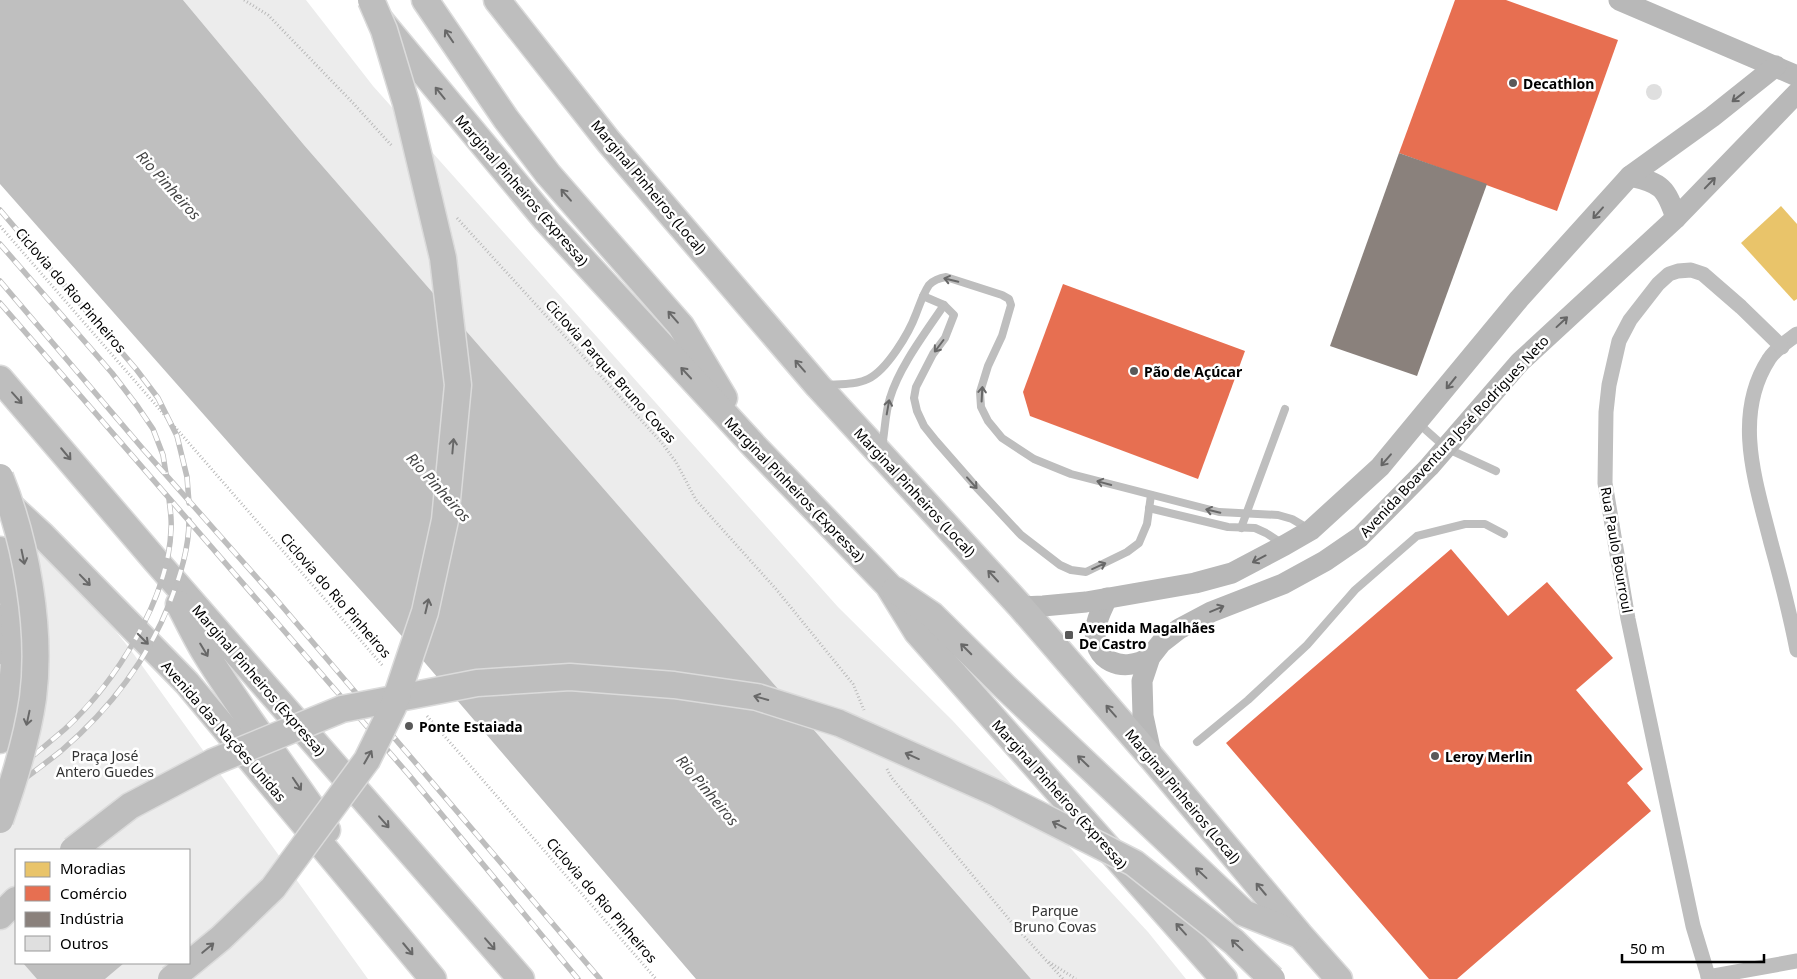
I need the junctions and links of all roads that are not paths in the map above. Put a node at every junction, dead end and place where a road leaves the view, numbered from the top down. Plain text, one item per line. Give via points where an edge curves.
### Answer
1 (364, 0) edge
2 (371, 0) edge
3 (425, 0) edge
4 (497, 0) edge
5 (1619, 0) edge
6 (1776, 66) junction
7 (1797, 76) edge
8 (1797, 93) edge
9 (1630, 176) junction
10 (1676, 218) junction
11 (923, 296) junction
12 (944, 305) junction
13 (1797, 334) edge
14 (1782, 347) junction
15 (0, 379) edge
16 (818, 386) junction
17 (1285, 409) dead end
18 (1418, 423) junction
19 (755, 448) junction
20 (1446, 448) junction
21 (881, 455) junction
22 (1496, 471) dead end
23 (0, 477) edge
24 (1151, 495) junction
25 (0, 496) edge
26 (1149, 508) junction
27 (1246, 514) junction
28 (1241, 528) junction
29 (1311, 530) junction
30 (1504, 534) dead end
31 (1285, 545) junction
32 (0, 550) edge
33 (156, 562) junction
34 (888, 585) junction
35 (1107, 598) junction
36 (1021, 607) junction
37 (1793, 612) edge
38 (0, 617) edge
39 (1797, 650) edge
40 (1150, 657) junction
41 (12, 681) junction
42 (0, 740) edge
43 (1197, 742) dead end
44 (1152, 758) junction
45 (0, 820) edge
46 (74, 849) edge
47 (15, 901) edge
48 (0, 916) edge
49 (391, 928) junction
50 (1300, 936) junction
51 (1797, 960) edge
52 (190, 963) edge
53 (189, 964) edge
54 (1708, 978) edge
55 (171, 979) edge
56 (433, 979) edge
57 (521, 979) edge
58 (1224, 979) edge
59 (1272, 979) edge
60 (1339, 979) edge

19 -> 1 highway, Marginal Pinheiros (Expressa) via 546,220
52 -> 2 highway, bridge via 273,888 367,760 394,707 425,612 446,520 458,385 443,258 406,103 384,30
19 -> 3 highway via 681,326 548,174 506,119
16 -> 4 highway, Marginal Pinheiros (Local) via 609,142
5 - 6 street
6 - 7 street
6 -> 9 street
10 -> 8 street, Avenida Boaventura José Rodrigues Neto
9 - 10 street via 1659,186 1669,199
9 -> 18 street via 1519,299
20 -> 10 street, Avenida Boaventura José Rodrigues Neto via 1520,362
11 - 12 lane
11 - 16 lane via 903,340 880,370 869,379 858,382
24 -> 11 lane via 1072,474 1034,459 1002,438 981,407 980,392 1012,305 1009,299 946,277 930,284
21 -> 12 lane via 895,383
12 -> 26 lane via 954,315 945,338 916,387 917,411 936,441 1021,535 1060,565 1086,572 1139,543
13 - 14 street
14 - 37 street via 1770,358 1751,401 1750,454
14 - 54 street, Rua Paulo Bourroul via 1703,274 1691,270 1678,271 1658,284 1630,320 1620,341 1609,385 1605,483 1628,619 1692,926
15 -> 33 highway, Marginal Pinheiros (Expressa)
16 - 21 highway, Marginal Pinheiros (Local)
17 - 27 lane
18 - 20 lane
18 -> 29 street via 1380,467
19 - 34 highway, Marginal Pinheiros (Expressa)
20 - 22 lane
40 -> 20 street, Avenida Boaventura José Rodrigues Neto via 1179,629 1211,612 1283,584 1360,538
36 -> 21 highway, Marginal Pinheiros (Local)
23 -> 45 highway, bridge via 19,538 31,593 35,646 33,698 16,778
24 - 26 lane
27 -> 24 lane via 1219,512
25 -> 49 highway, Avenida das Nações Unidas via 187,683
26 - 28 lane
27 - 28 lane
27 - 29 lane via 1278,515
28 - 31 lane via 1266,532
29 - 31 street
30 - 43 lane via 1485,524 1465,524 1417,536 1355,590 1307,645
31 -> 35 street via 1232,574
32 - 41 highway via 13,600
33 -> 49 highway via 204,650
33 -> 57 highway, Marginal Pinheiros (Expressa)
50 -> 34 highway via 1244,913 932,615
58 -> 34 highway, Marginal Pinheiros (Expressa) via 917,632
35 - 36 street via 1065,605
35 - 40 street via 1096,628 1100,653 1123,666 1137,664
44 -> 36 highway, Marginal Pinheiros (Local)
37 - 39 street
38 - 41 main road
40 - 44 street, Avenida Boaventura José Rodrigues Neto via 1142,692 1143,716
41 - 42 highway
50 -> 44 highway, Marginal Pinheiros (Local)
59 -> 46 highway, bridge via 1234,942 1134,863 996,793 839,723 758,697 674,685 570,677 477,683 342,709 213,762 130,806
47 - 48 highway
49 -> 56 highway, Avenida das Nações Unidas
50 - 60 highway, Marginal Pinheiros (Local)
51 - 54 street, Rua Paulo Bourroul
55 -> 53 highway, bridge

